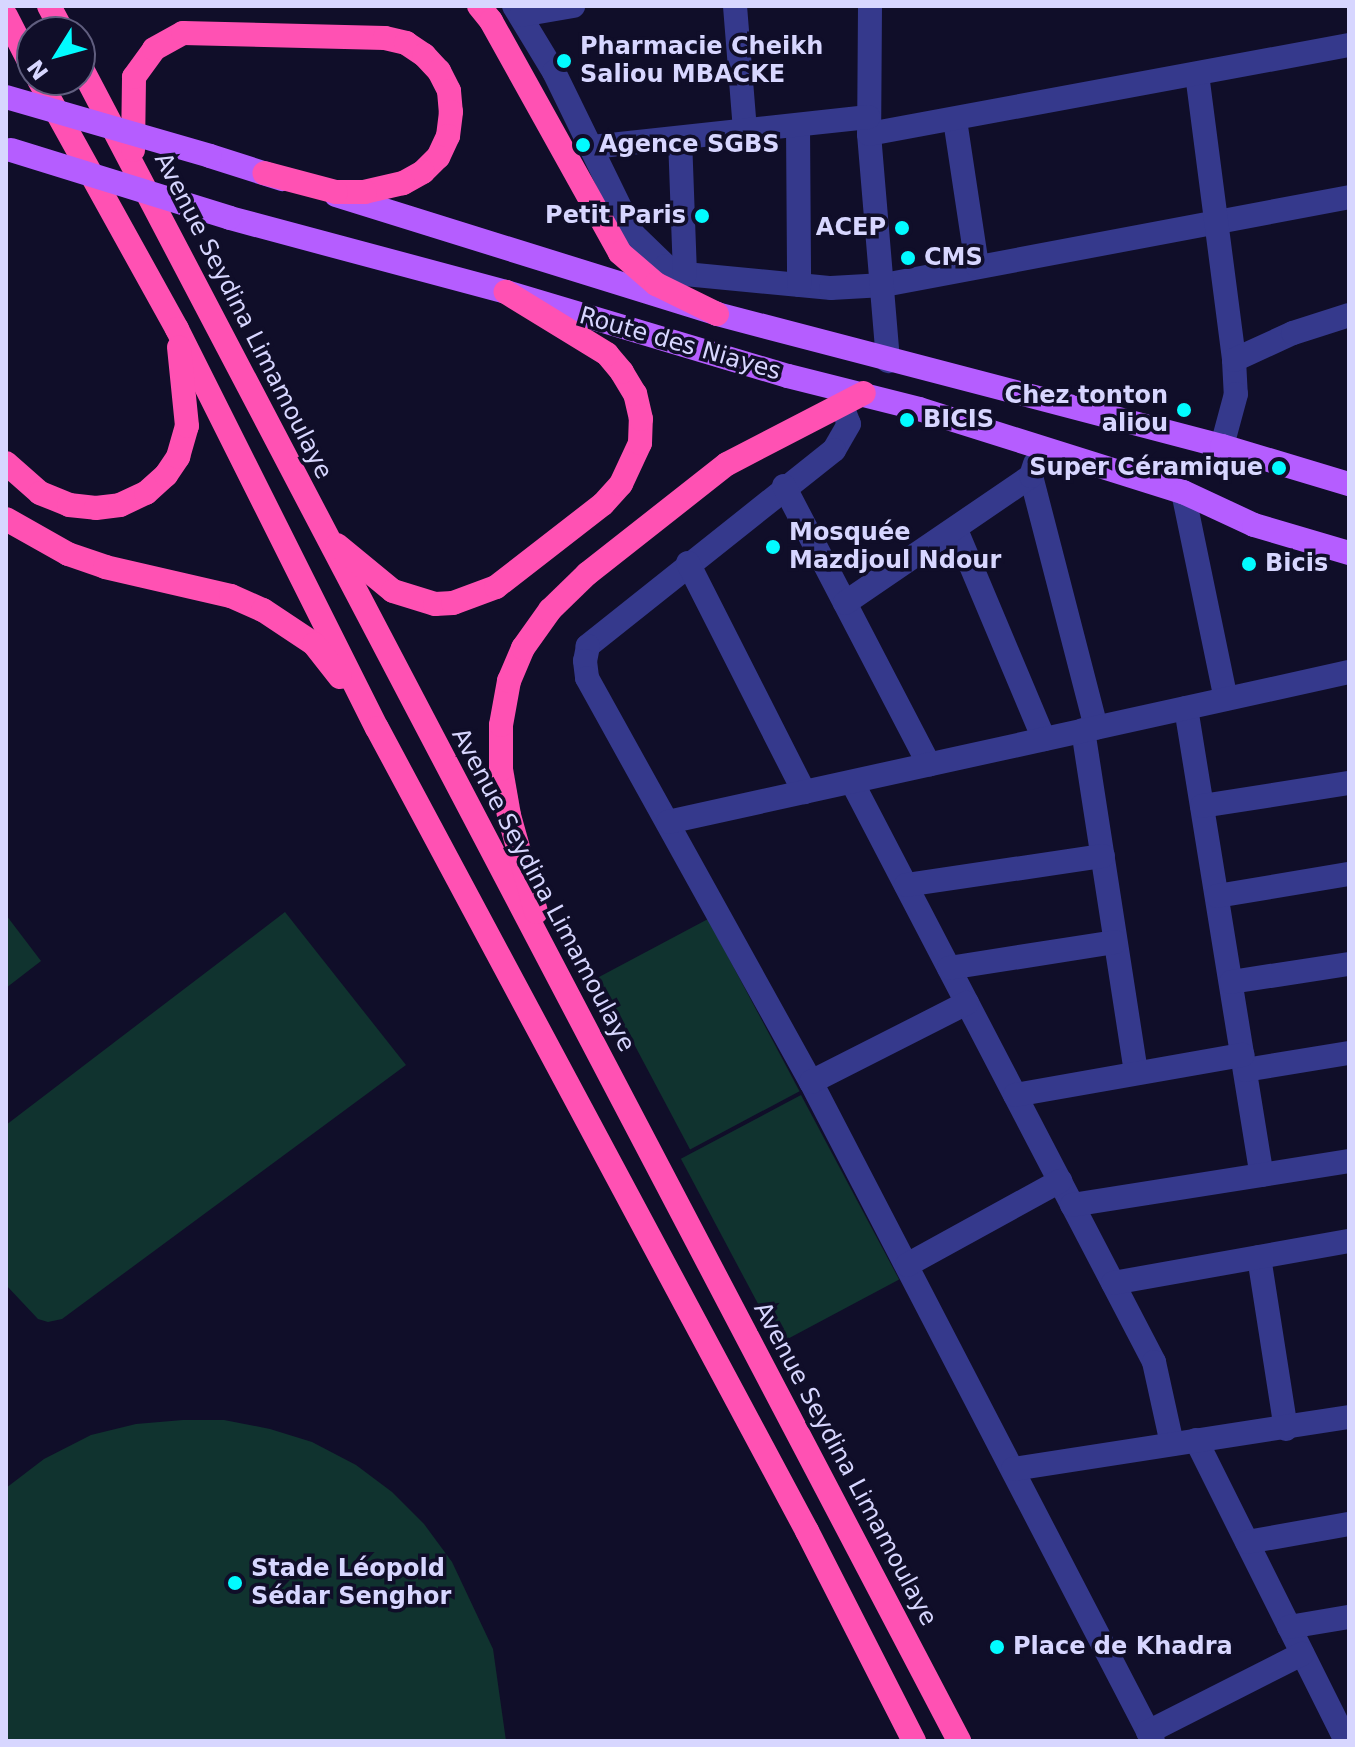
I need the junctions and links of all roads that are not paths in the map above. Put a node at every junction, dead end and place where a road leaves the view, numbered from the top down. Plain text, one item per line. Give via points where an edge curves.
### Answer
1 (479, 6) edge
2 (573, 6) edge
3 (735, 6) edge
4 (870, 6) edge
5 (517, 10) edge
6 (6, 16) edge
7 (16, 36) edge
8 (1349, 45) edge
9 (1197, 74) junction
10 (48, 96) edge
11 (96, 96) edge
12 (6, 97) edge
13 (955, 120) junction
14 (798, 125) junction
15 (868, 125) junction
16 (745, 131) junction
17 (680, 138) junction
18 (592, 147) junction
19 (8, 150) edge
20 (134, 169) junction
21 (264, 173) junction
22 (1349, 197) edge
23 (1216, 220) junction
24 (977, 265) junction
25 (685, 274) junction
26 (799, 285) junction
27 (884, 285) junction
28 (506, 292) junction
29 (717, 314) junction
30 (1349, 315) edge
31 (177, 329) junction
32 (1234, 360) junction
33 (888, 361) junction
34 (864, 393) junction
35 (842, 406) junction
36 (1222, 446) junction
37 (1040, 447) junction
38 (6, 463) edge
39 (1031, 476) junction
40 (1349, 484) edge
41 (784, 486) junction
42 (1183, 492) junction
43 (6, 519) edge
44 (956, 530) junction
45 (323, 531) junction
46 (1349, 553) edge
47 (688, 563) junction
48 (845, 603) junction
49 (1349, 672) edge
50 (1226, 699) junction
51 (1186, 708) junction
52 (377, 728) junction
53 (1090, 729) junction
54 (1044, 739) junction
55 (929, 764) junction
56 (852, 782) junction
57 (1349, 783) edge
58 (804, 792) junction
59 (1202, 806) junction
60 (668, 822) junction
61 (1103, 856) junction
62 (1349, 874) edge
63 (906, 885) junction
64 (1217, 896) junction
65 (1115, 942) junction
66 (1349, 964) edge
67 (949, 968) junction
68 (557, 975) junction
69 (1231, 982) junction
70 (967, 1003) junction
71 (1349, 1053) edge
72 (1244, 1062) junction
73 (1136, 1072) junction
74 (811, 1082) junction
75 (1015, 1095) junction
76 (1349, 1161) edge
77 (1262, 1175) junction
78 (1060, 1181) junction
79 (1072, 1205) junction
80 (1349, 1241) edge
81 (1259, 1257) junction
82 (907, 1265) junction
83 (1113, 1283) junction
84 (1349, 1417) edge
85 (1286, 1429) junction
86 (1196, 1440) junction
87 (1172, 1444) junction
88 (1013, 1469) junction
89 (1349, 1524) edge
90 (1247, 1542) junction
91 (1349, 1617) edge
92 (1289, 1627) junction
93 (1302, 1654) junction
94 (1340, 1711) edge
95 (1150, 1736) edge
96 (914, 1741) edge
97 (959, 1741) edge
98 (1346, 1741) edge

1 - 29 highway via 620,253 656,284
2 - 5 street
3 - 16 street
4 - 15 street
5 - 18 street
6 - 7 highway
8 - 9 street
9 - 13 street
9 - 23 street
10 - 31 highway
11 - 20 highway, Avenue Seydina Limamoulaye
12 - 21 main road, Route des Niayes, bridge
13 - 15 street
13 - 24 street
14 - 15 street
14 - 16 street
14 - 26 street
15 - 27 street
16 - 17 street
17 - 18 street
17 - 25 street
18 - 25 street via 633,234 666,266
19 - 28 main road, Route des Niayes, bridge via 230,218
20 - 21 highway via 134,77 154,49 183,33 385,38 406,43 439,71 449,91 448,136 423,172 365,192 336,192
20 - 45 highway, Avenue Seydina Limamoulaye
21 - 29 main road, Route des Niayes
22 - 23 street
23 - 24 street
23 - 32 street
24 - 27 street
25 - 26 street
26 - 27 street
27 - 33 street
28 - 34 main road, Route des Niayes via 788,376
28 - 45 highway via 607,354 622,372 641,419 640,443 621,484 496,587 453,603 435,604 393,591
29 - 33 main road, Route des Niayes
30 - 32 street
31 - 38 highway via 187,426 178,457 146,493 120,505 69,505 40,493
31 - 52 highway
32 - 36 street via 1236,394
33 - 36 main road, Route des Niayes
34 - 35 highway
34 - 37 main road, Route des Niayes
35 - 41 street via 849,424 843,439
35 - 68 highway via 760,444 715,473 587,574 550,610 523,648 509,681 501,725 501,769 521,866
36 - 40 main road, Route des Niayes
37 - 39 street
37 - 42 main road, Route des Niayes
39 - 44 street
39 - 53 street
41 - 47 street
41 - 48 street
42 - 46 main road, Route des Niayes via 1254,525
42 - 50 street
43 - 52 highway via 68,554 231,596 263,610 314,644
44 - 48 street
44 - 54 street
45 - 68 highway, Avenue Seydina Limamoulaye
47 - 58 street
47 - 60 street via 588,646 585,661 587,678
48 - 55 street
49 - 50 street
50 - 51 street
51 - 53 street
51 - 59 street
52 - 96 highway
53 - 54 street
53 - 61 street
54 - 55 street
55 - 56 street
56 - 58 street
56 - 63 street
57 - 59 street
58 - 60 street
59 - 64 street
60 - 74 street
61 - 63 street
61 - 65 street
62 - 64 street
63 - 67 street
64 - 69 street
65 - 67 street
65 - 73 street
66 - 69 street
67 - 70 street
68 - 97 highway, Avenue Seydina Limamoulaye
69 - 72 street
70 - 74 street
70 - 75 street
71 - 72 street
72 - 73 street
72 - 77 street
73 - 75 street
74 - 82 street
75 - 78 street
76 - 77 street
77 - 79 street
78 - 79 street
78 - 82 street
79 - 83 street
80 - 81 street
81 - 83 street
81 - 85 street
82 - 88 street
83 - 87 street via 1154,1362
84 - 85 street
85 - 86 street
86 - 87 street
86 - 90 street
87 - 88 street
88 - 95 street
89 - 90 street
90 - 92 street
91 - 92 street
92 - 93 street
93 - 94 street
93 - 95 street
94 - 98 street

